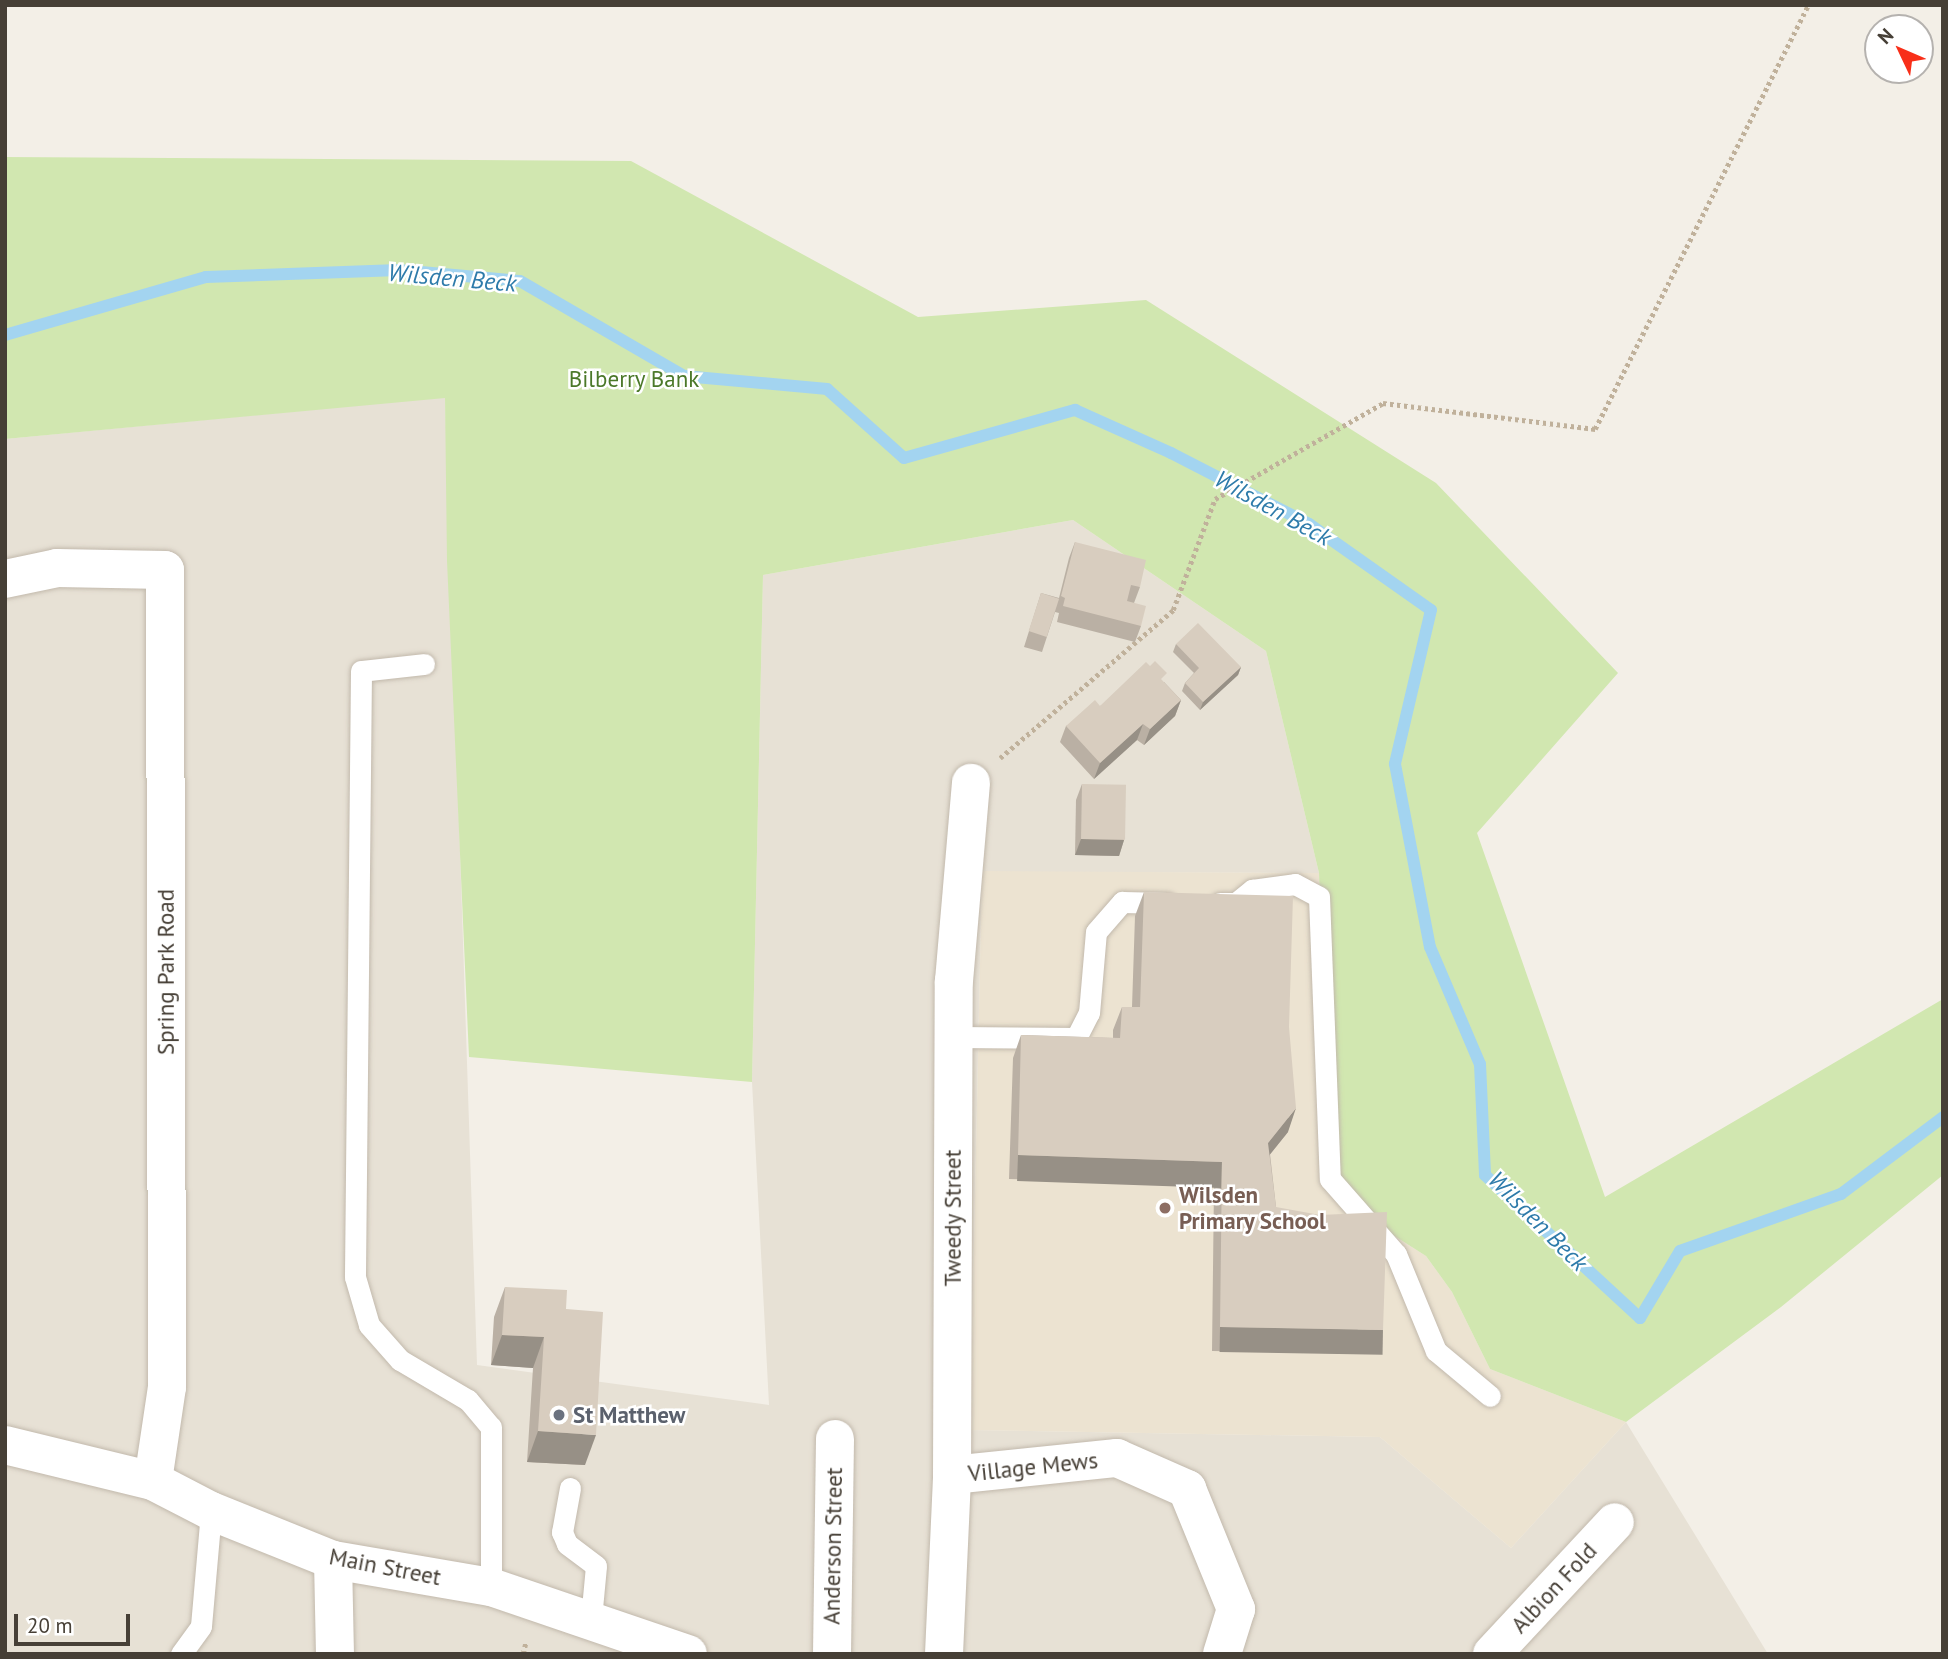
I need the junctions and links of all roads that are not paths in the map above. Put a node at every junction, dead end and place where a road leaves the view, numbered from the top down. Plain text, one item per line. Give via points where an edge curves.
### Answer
1 (5, 579) edge
2 (424, 664) dead end
3 (971, 783) road end
4 (954, 1037) junction
5 (1490, 1396) dead end
6 (835, 1439) dead end
7 (5, 1445) edge
8 (952, 1475) junction
9 (153, 1481) junction
10 (570, 1488) dead end
11 (211, 1511) junction
12 (1615, 1521) dead end
13 (333, 1560) junction
14 (491, 1587) junction
15 (591, 1619) junction
16 (676, 1651) edge
17 (181, 1654) edge
18 (335, 1654) edge
19 (832, 1654) edge
20 (944, 1654) edge
21 (1222, 1654) edge
22 (1492, 1654) edge

1 - 9 street, Spring Park Road via 57,568 165,570 167,1387
2 - 14 lane via 361,671 355,1277 369,1325 400,1360 468,1399 491,1427
3 - 4 street, Tweedy Street via 954,981
4 - 5 lane via 1076,1038 1089,1013 1096,932 1122,902 1236,902 1252,890 1295,884 1319,897 1330,1179 1396,1254 1436,1351
4 - 8 street, Tweedy Street
6 - 19 street, Anderson Street
7 - 9 street, Main Street
8 - 20 street, Tweedy Street
8 - 21 street, Village Mews via 1117,1458 1187,1489 1236,1609
9 - 11 street, Main Street
10 - 15 lane via 562,1532 568,1544 596,1566
11 - 13 street, Main Street
11 - 17 lane via 201,1626
12 - 22 street, Albion Fold
13 - 14 street, Main Street
13 - 18 street
14 - 15 street, Main Street
15 - 16 street, Main Street

